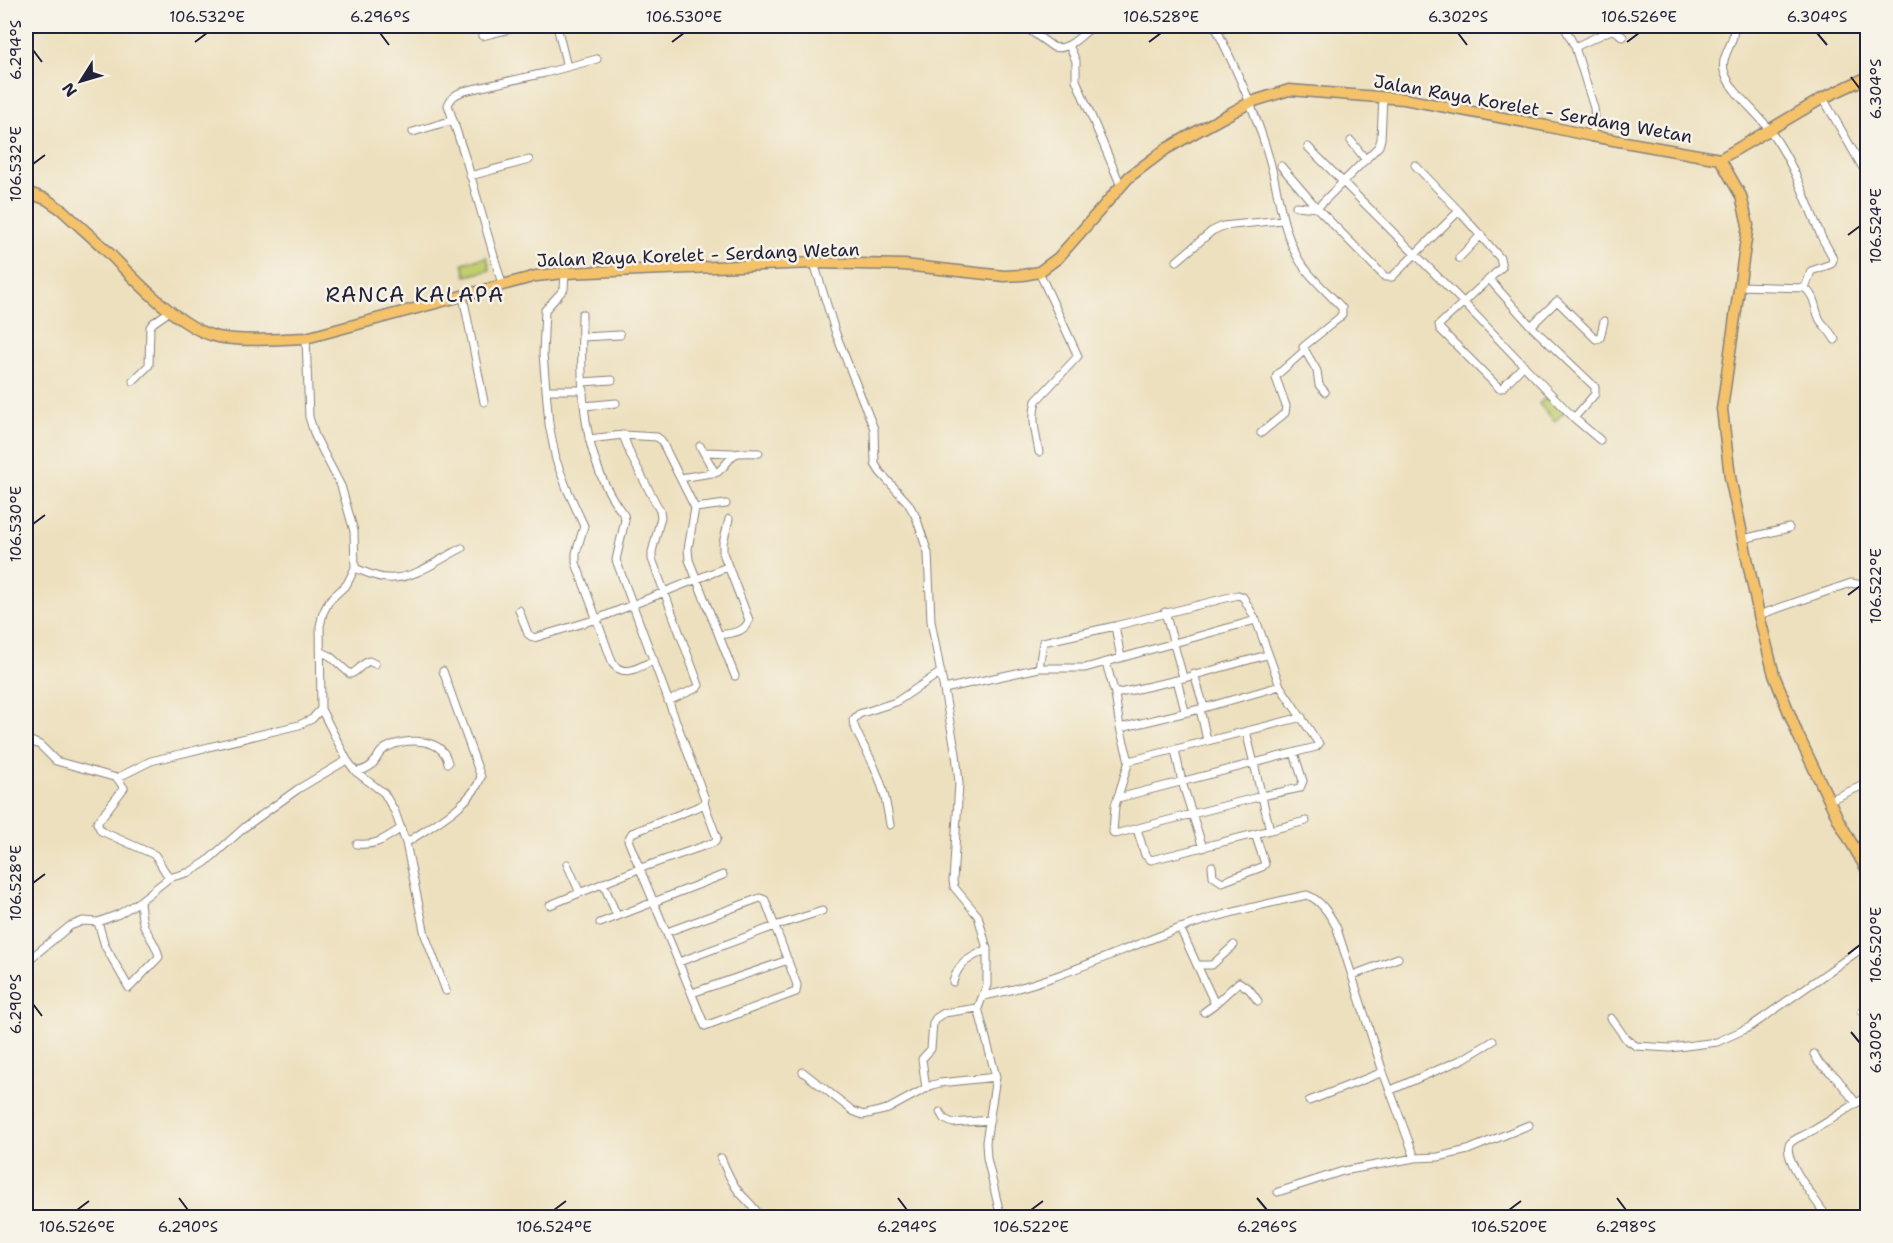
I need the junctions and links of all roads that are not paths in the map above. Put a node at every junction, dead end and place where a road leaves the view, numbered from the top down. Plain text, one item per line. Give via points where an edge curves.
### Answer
1 (522, 26) edge
2 (557, 26) edge
3 (1024, 26) edge
4 (1093, 26) edge
5 (1215, 26) edge
6 (1564, 26) edge
7 (1733, 26) edge
8 (482, 36) dead end
9 (1623, 37) dead end
10 (1069, 45) junction
11 (1575, 48) junction
12 (597, 59) dead end
13 (567, 67) junction
14 (1868, 77) edge
15 (1383, 97) junction
16 (1823, 98) junction
17 (1251, 102) junction
18 (453, 120) junction
19 (1770, 130) junction
20 (413, 132) dead end
21 (1591, 136) junction
22 (1351, 141) dead end
23 (1308, 147) dead end
24 (1720, 159) junction
25 (529, 160) dead end
26 (1366, 160) junction
27 (1415, 165) dead end
28 (1281, 166) dead end
29 (471, 176) junction
30 (1868, 177) edge
31 (1343, 182) junction
32 (1121, 186) junction
33 (26, 192) edge
34 (1296, 206) dead end
35 (1317, 208) junction
36 (1459, 211) junction
37 (1282, 220) junction
38 (1481, 236) junction
39 (1415, 254) junction
40 (1458, 258) dead end
41 (1177, 261) dead end
42 (814, 263) junction
43 (1039, 272) junction
44 (565, 273) junction
45 (1489, 279) junction
46 (502, 284) junction
47 (1740, 286) junction
48 (1805, 288) junction
49 (463, 296) junction
50 (1463, 302) junction
51 (170, 310) junction
52 (582, 314) dead end
53 (1604, 321) dead end
54 (1531, 326) junction
55 (620, 335) dead end
56 (306, 338) junction
57 (582, 338) junction
58 (1835, 340) dead end
59 (1304, 351) junction
60 (1524, 366) junction
61 (612, 380) dead end
62 (133, 381) dead end
63 (583, 382) junction
64 (546, 390) junction
65 (584, 390) junction
66 (1325, 392) dead end
67 (484, 402) dead end
68 (616, 403) dead end
69 (584, 405) junction
70 (1574, 418) junction
71 (1261, 433) dead end
72 (623, 435) junction
73 (589, 439) junction
74 (1600, 440) dead end
75 (1039, 452) dead end
76 (733, 453) junction
77 (759, 453) dead end
78 (715, 473) junction
79 (680, 478) junction
80 (726, 504) dead end
81 (694, 508) junction
82 (729, 519) dead end
83 (1789, 528) dead end
84 (1743, 539) junction
85 (462, 548) dead end
86 (728, 567) junction
87 (355, 568) junction
88 (696, 580) junction
89 (1868, 586) edge
90 (665, 592) junction
91 (633, 605) junction
92 (519, 610) dead end
93 (1165, 612) junction
94 (1759, 615) junction
95 (597, 619) junction
96 (1256, 620) junction
97 (1115, 626) junction
98 (719, 635) junction
99 (1174, 644) junction
100 (322, 652) junction
101 (1267, 655) junction
102 (1121, 658) junction
103 (654, 660) junction
104 (1106, 663) junction
105 (375, 664) dead end
106 (1037, 668) junction
107 (443, 671) dead end
108 (941, 672) junction
109 (1194, 675) junction
110 (735, 676) dead end
111 (1180, 679) junction
112 (1280, 686) junction
113 (944, 689) junction
114 (1116, 694) junction
115 (668, 701) junction
116 (1202, 708) junction
117 (321, 709) junction
118 (1185, 711) junction
119 (1302, 717) junction
120 (1120, 728) junction
121 (1246, 731) junction
122 (26, 739) edge
123 (1208, 740) junction
124 (1175, 750) junction
125 (1294, 753) junction
126 (347, 760) junction
127 (1129, 761) junction
128 (1254, 761) junction
129 (448, 763) dead end
130 (356, 772) junction
131 (117, 778) junction
132 (1182, 782) junction
133 (1868, 783) edge
134 (1262, 796) junction
135 (1118, 798) junction
136 (1830, 800) junction
137 (705, 803) junction
138 (1193, 815) junction
139 (1306, 821) dead end
140 (890, 825) dead end
141 (400, 829) junction
142 (1137, 830) junction
143 (1270, 830) junction
144 (1255, 834) junction
145 (406, 843) junction
146 (357, 844) dead end
147 (1203, 848) junction
148 (567, 864) dead end
149 (1212, 867) dead end
150 (641, 868) junction
151 (1868, 872) edge
152 (723, 875) dead end
153 (169, 878) junction
154 (603, 883) junction
155 (580, 893) junction
156 (140, 901) junction
157 (654, 902) junction
158 (550, 905) dead end
159 (822, 911) dead end
160 (617, 916) junction
161 (98, 922) junction
162 (600, 923) dead end
163 (775, 926) junction
164 (1180, 928) junction
165 (667, 932) junction
166 (1868, 944) edge
167 (1234, 945) dead end
168 (987, 949) junction
169 (1398, 958) dead end
170 (788, 960) junction
171 (26, 962) edge
172 (679, 962) junction
173 (1197, 965) junction
174 (1353, 975) junction
175 (953, 982) dead end
176 (446, 992) dead end
177 (692, 993) junction
178 (983, 996) junction
179 (1258, 1000) dead end
180 (1215, 1004) junction
181 (978, 1008) junction
182 (1204, 1012) dead end
183 (1611, 1018) dead end
184 (1493, 1041) dead end
185 (1814, 1054) dead end
186 (803, 1072) dead end
187 (1383, 1072) junction
188 (996, 1077) junction
189 (926, 1089) junction
190 (1391, 1090) junction
191 (1868, 1096) edge
192 (1309, 1101) dead end
193 (1856, 1103) junction
194 (940, 1112) dead end
195 (990, 1120) junction
196 (1529, 1125) dead end
197 (721, 1158) dead end
198 (1415, 1158) junction
199 (1278, 1192) dead end
200 (1825, 1214) edge
201 (761, 1218) edge
202 (1001, 1218) edge
203 (1813, 1218) edge

1 - 8 street
2 - 13 street
3 - 10 street via 1056,48
4 - 10 street
5 - 17 street
6 - 11 street
7 - 19 street via 1735,34 1723,62 1724,72
9 - 11 street via 1611,30
10 - 32 street via 1076,61 1076,80
11 - 21 street via 1594,111
12 - 13 street
13 - 18 street via 457,94 448,105
14 - 16 main road
15 - 17 main road, Jalan Raya Korelet - Serdang Wetan via 1289,90
15 - 21 main road, Jalan Raya Korelet - Serdang Wetan
15 - 26 street via 1381,139
16 - 19 main road
16 - 30 street
17 - 32 main road, Jalan Raya Korelet - Serdang Wetan via 1166,149
17 - 37 street via 1270,160
18 - 20 street
18 - 29 street
19 - 24 main road
19 - 48 street via 1790,161 1833,261 1813,269
21 - 24 main road, Jalan Raya Korelet - Serdang Wetan
22 - 26 street
23 - 31 street
24 - 47 main road via 1741,196 1747,216
25 - 29 street
26 - 31 street
27 - 36 street
28 - 35 street
29 - 46 street
31 - 35 street
31 - 39 street
32 - 43 main road, Jalan Raya Korelet - Serdang Wetan via 1058,258
33 - 51 main road, Jalan Raya Korelet - Serdang Wetan via 62,210
34 - 35 street
35 - 39 street via 1385,277 1392,277
36 - 38 street
36 - 39 street
37 - 41 street via 1223,226
37 - 59 street via 1300,260 1342,310 1339,318 1306,343
38 - 40 street
38 - 45 street via 1503,264
39 - 50 street
42 - 43 main road, Jalan Raya Korelet - Serdang Wetan via 904,265 1004,276
42 - 44 main road, Jalan Raya Korelet - Serdang Wetan
42 - 108 street via 836,334 874,429 876,464 908,503 924,538 931,621
43 - 75 street via 1078,356 1036,401 1033,410
44 - 46 main road, Jalan Raya Korelet - Serdang Wetan
44 - 64 street via 564,289 548,305 545,315
45 - 50 street
45 - 54 street
46 - 49 main road, Jalan Raya Korelet - Serdang Wetan
47 - 48 street
47 - 84 main road via 1722,409
48 - 58 street via 1814,300 1821,322
49 - 56 main road, Jalan Raya Korelet - Serdang Wetan
49 - 67 street
50 - 60 street
50 - 60 street via 1439,325 1448,337 1499,388
51 - 56 main road, Jalan Raya Korelet - Serdang Wetan via 216,336 244,340
51 - 62 street via 150,327 149,365
52 - 57 street
53 - 54 street via 1600,338 1596,339 1557,301
54 - 70 street via 1595,387 1595,394
55 - 57 street
56 - 87 street via 309,417 341,486 354,531
57 - 63 street
59 - 66 street
59 - 71 street via 1277,375 1285,413
60 - 70 street
61 - 63 street
63 - 65 street
64 - 65 street
64 - 95 street via 556,460 584,526 576,563
65 - 69 street
68 - 69 street
69 - 73 street
70 - 74 street
72 - 73 street
72 - 79 street via 661,440
72 - 90 street via 660,511 652,559
73 - 91 street via 599,474 624,515 616,560
76 - 77 street
76 - 78 street
76 - 78 street via 702,449
78 - 79 street
79 - 81 street
80 - 81 street
81 - 88 street via 688,555
82 - 86 street via 723,543
83 - 84 street
84 - 94 main road
85 - 87 street via 428,567 397,578 384,578
86 - 88 street
86 - 98 street via 749,620 742,630
87 - 100 street via 323,613
88 - 90 street
88 - 98 street
89 - 94 street via 1851,583
90 - 91 street
90 - 115 street via 699,686
91 - 95 street
91 - 103 street
92 - 95 street via 528,634 534,638
93 - 96 street via 1240,594
93 - 97 street
93 - 99 street
94 - 136 main road via 1774,675
95 - 103 street via 612,664 619,670 627,672
96 - 99 street
96 - 101 street
97 - 102 street
97 - 106 street via 1042,642
98 - 110 street
99 - 102 street
99 - 111 street
100 - 105 street via 350,674 364,663
100 - 117 street
101 - 109 street
101 - 112 street
102 - 104 street
103 - 115 street
104 - 106 street via 1076,669
104 - 114 street
106 - 113 street
107 - 145 street via 482,777 459,807
108 - 113 street
108 - 140 street via 896,702 859,714 853,720 882,785
109 - 111 street
109 - 116 street
111 - 114 street
111 - 118 street
112 - 116 street
112 - 119 street
113 - 168 street via 958,783 953,881 978,916
114 - 120 street
115 - 137 street
116 - 118 street
116 - 123 street
117 - 126 street
117 - 131 street via 299,726 151,761
118 - 120 street
119 - 121 street
119 - 125 street via 1319,744
120 - 127 street
121 - 123 street
121 - 128 street
122 - 131 street via 40,745 56,761
123 - 124 street
124 - 127 street
124 - 132 street
125 - 128 street
125 - 134 street via 1302,787
126 - 130 street
126 - 153 street via 245,827 206,862
127 - 135 street
128 - 132 street
128 - 134 street
129 - 130 street via 438,747 426,742 405,742 383,749 371,767
130 - 141 street via 384,793
131 - 153 street via 124,788 97,823 98,827 155,855
132 - 135 street
132 - 138 street
133 - 136 street
134 - 138 street
134 - 143 street
135 - 142 street via 1113,832 1118,835
136 - 151 main road
137 - 150 street via 632,833 628,840
137 - 150 street via 717,841
138 - 142 street
138 - 147 street
139 - 143 street
141 - 145 street
141 - 146 street via 378,843
142 - 147 street via 1144,855 1151,860
143 - 144 street
144 - 147 street
144 - 149 street via 1265,864 1262,867 1222,882 1213,876
145 - 176 street via 425,935
148 - 155 street
150 - 154 street
150 - 157 street
152 - 157 street
153 - 156 street
154 - 155 street
154 - 160 street
155 - 158 street
156 - 161 street
156 - 161 street via 144,925 159,957 129,988 105,946
157 - 160 street
157 - 165 street
159 - 163 street
160 - 162 street
161 - 171 street via 83,921 70,926
163 - 165 street via 768,905 760,898
163 - 170 street
163 - 172 street
164 - 173 street
164 - 174 street via 1307,895 1317,900 1336,926
164 - 178 street via 1015,990
165 - 172 street
166 - 183 street via 1750,1028 1716,1042 1670,1048 1636,1046 1626,1040
167 - 173 street via 1212,965
168 - 175 street via 958,967
168 - 178 street via 987,985
169 - 174 street
170 - 177 street
170 - 177 street via 796,992 708,1026
172 - 177 street
173 - 180 street
174 - 187 street
178 - 181 street
179 - 180 street via 1239,982
180 - 182 street
181 - 188 street
181 - 189 street via 944,1013 936,1018 931,1049 922,1059
184 - 190 street via 1463,1059
185 - 193 street
186 - 189 street via 863,1115 888,1109
187 - 190 street
187 - 192 street
188 - 189 street via 940,1083
188 - 195 street
190 - 198 street
191 - 193 street
193 - 200 street via 1790,1145 1797,1175
194 - 195 street via 953,1123
195 - 202 street via 987,1158
196 - 198 street via 1467,1150
197 - 201 street via 738,1192
198 - 199 street via 1343,1171
200 - 203 street

